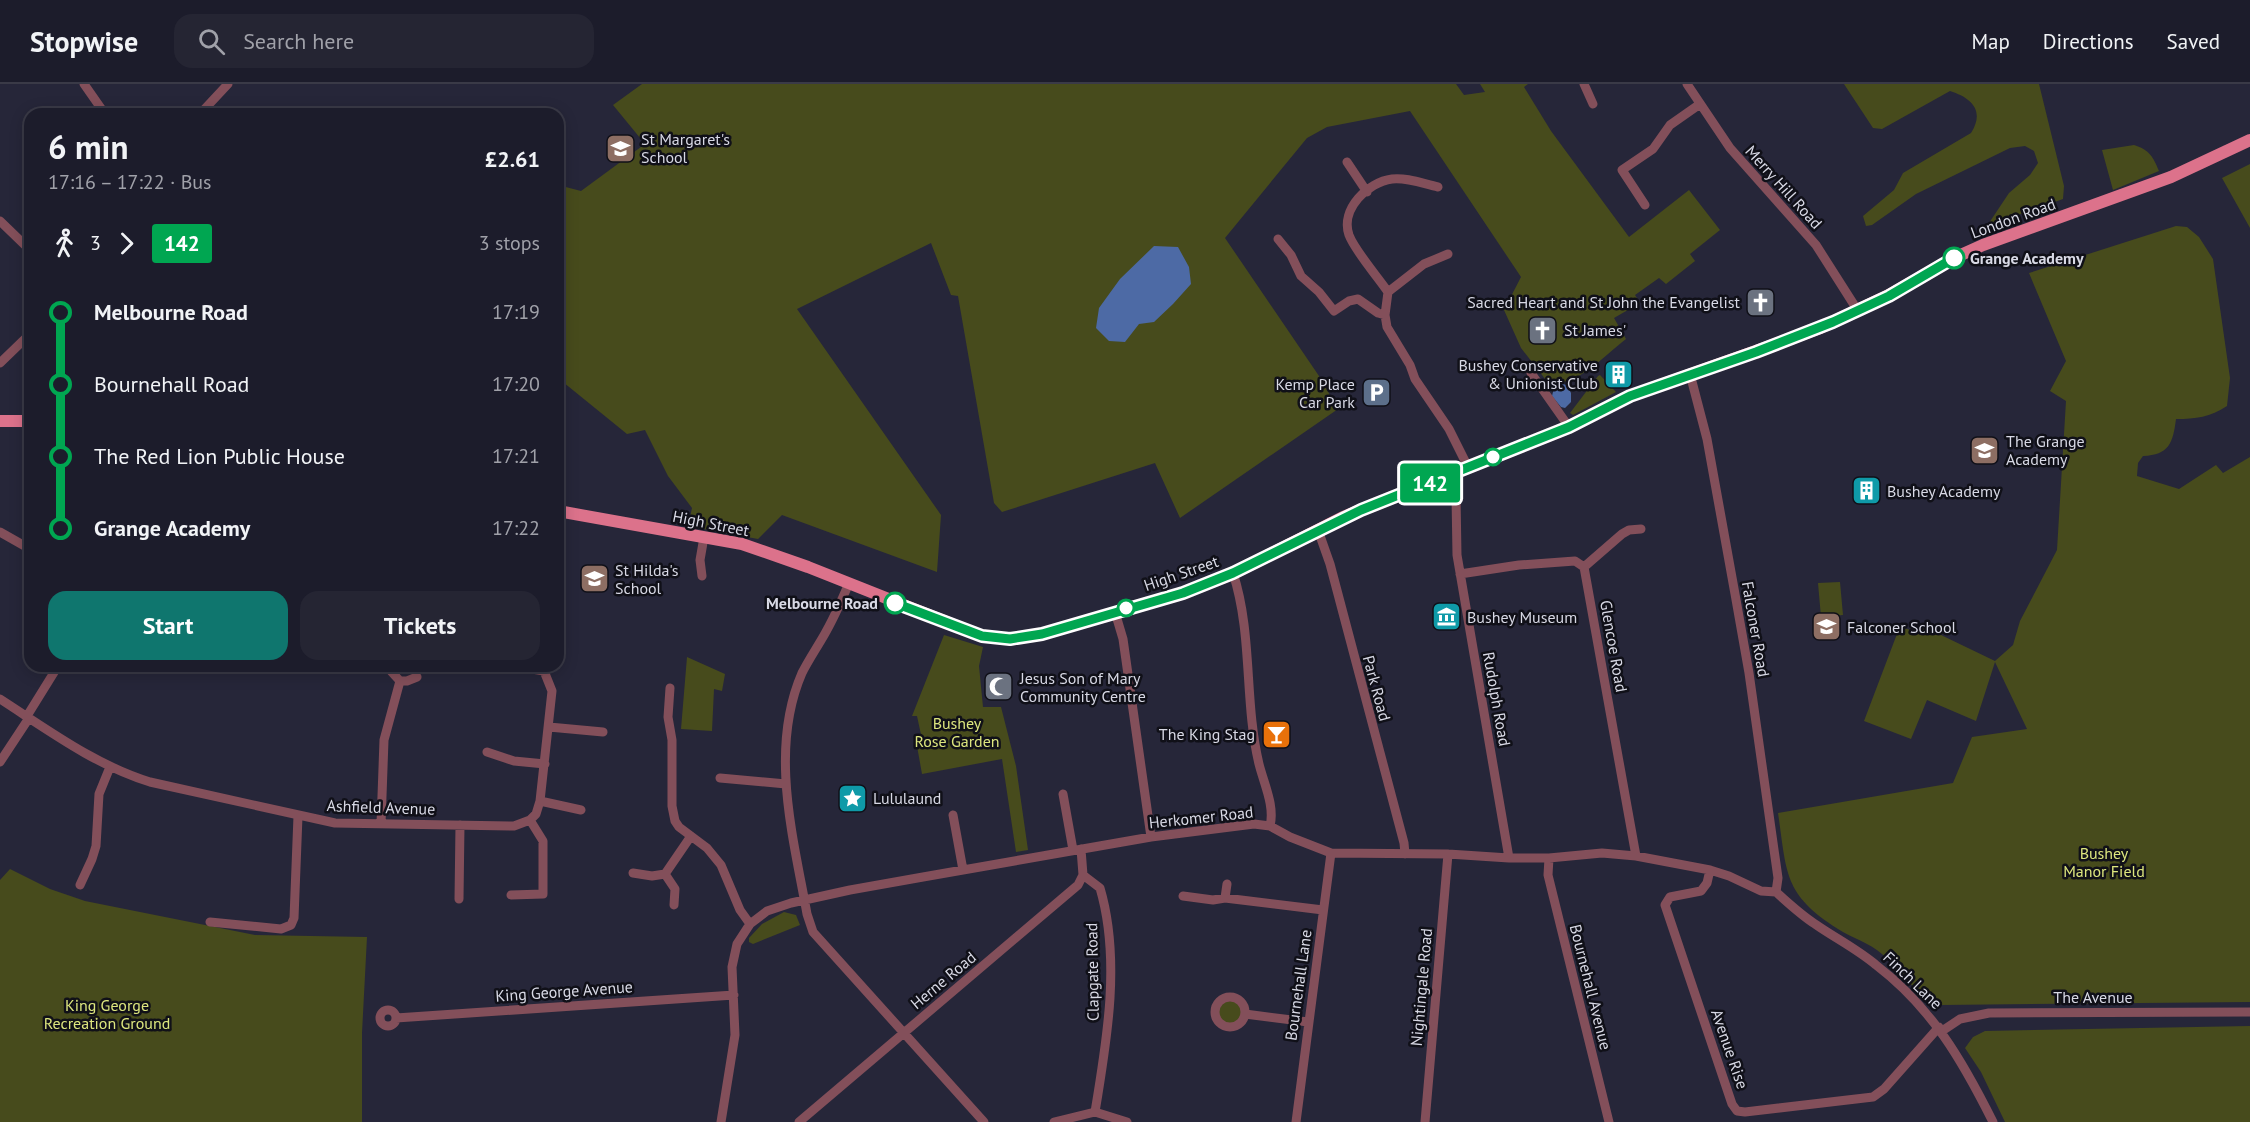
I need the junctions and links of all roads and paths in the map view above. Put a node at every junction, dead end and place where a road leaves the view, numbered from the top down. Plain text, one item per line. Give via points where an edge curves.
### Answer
1 (84, 84) edge
2 (228, 84) edge
3 (1584, 84) edge
4 (1687, 84) edge
5 (1593, 104) dead end
6 (1700, 104) junction
7 (101, 108) edge
8 (206, 108) edge
9 (2250, 140) edge
10 (1347, 162) dead end
11 (1438, 187) dead end
12 (1367, 192) junction
13 (1645, 205) dead end
14 (0, 221) edge
15 (1278, 239) dead end
16 (24, 244) edge
17 (1448, 254) dead end
18 (1388, 292) junction
19 (1858, 311) junction
20 (1385, 315) junction
21 (24, 340) edge
22 (0, 363) edge
23 (1531, 373) dead end
24 (1690, 374) junction
25 (0, 421) edge
26 (24, 421) edge
27 (1569, 427) junction
28 (1468, 467) junction
29 (1452, 474) junction
30 (564, 512) edge
31 (1641, 528) dead end
32 (1318, 530) junction
33 (0, 532) edge
34 (704, 537) junction
35 (24, 546) edge
36 (1584, 567) junction
37 (1233, 573) junction
38 (1460, 574) junction
39 (702, 576) dead end
40 (849, 583) junction
41 (1115, 612) junction
42 (54, 672) edge
43 (392, 672) edge
44 (543, 672) edge
45 (417, 676) dead end
46 (400, 681) junction
47 (670, 688) dead end
48 (0, 699) edge
49 (28, 717) junction
50 (549, 727) junction
51 (603, 732) dead end
52 (487, 752) dead end
53 (0, 762) edge
54 (545, 764) junction
55 (110, 767) junction
56 (720, 778) dead end
57 (786, 784) junction
58 (1063, 794) dead end
59 (540, 801) junction
60 (581, 810) dead end
61 (953, 815) dead end
62 (298, 816) junction
63 (530, 820) junction
64 (381, 824) junction
65 (460, 825) junction
66 (1270, 826) junction
67 (691, 837) junction
68 (1151, 837) junction
69 (1077, 850) junction
70 (1331, 853) junction
71 (1405, 854) junction
72 (1448, 854) junction
73 (1636, 856) junction
74 (1509, 858) junction
75 (1549, 858) junction
76 (963, 870) junction
77 (1710, 870) junction
78 (633, 873) dead end
79 (665, 874) junction
80 (1083, 875) junction
81 (1227, 884) dead end
82 (80, 885) dead end
83 (1776, 892) junction
84 (511, 895) dead end
85 (1183, 896) dead end
86 (1226, 898) junction
87 (459, 899) dead end
88 (805, 902) junction
89 (674, 905) dead end
90 (1323, 910) junction
91 (210, 922) dead end
92 (750, 924) junction
93 (734, 995) junction
94 (2250, 1011) edge
95 (1245, 1014) dead end
96 (396, 1018) dead end
97 (1308, 1022) junction
98 (1940, 1029) junction
99 (904, 1034) junction
100 (1095, 1112) junction
101 (721, 1122) edge
102 (799, 1122) edge
103 (984, 1122) edge
104 (1054, 1122) edge
105 (1127, 1122) edge
106 (1296, 1122) edge
107 (1425, 1122) edge
108 (1609, 1122) edge
109 (1993, 1122) edge

1 - 7 street
2 - 8 street
3 - 5 street
4 - 6 street, Merry Hill Road
6 - 13 street via 1670,125 1653,149 1622,170
6 - 19 street, Merry Hill Road via 1730,148 1816,245
9 - 19 main road, London Road via 2171,177 1983,245
10 - 12 street
11 - 12 street via 1395,179
12 - 18 street via 1349,211 1348,230 1354,245
14 - 16 street
15 - 20 street via 1301,276 1334,311 1358,299
17 - 18 street via 1424,264
18 - 20 street
19 - 24 main road, London Road
20 - 28 street via 1387,327 1415,379 1449,429
21 - 22 street
23 - 27 street
24 - 27 main road, High Street via 1630,396
24 - 83 street, Falconer Road via 1707,439 1749,673 1778,878
25 - 26 main road
27 - 28 main road, High Street
28 - 29 main road, High Street
29 - 32 main road, High Street
29 - 38 street, Rudolph Road
30 - 34 main road, High Street
31 - 36 street via 1622,534
32 - 37 main road, High Street
32 - 71 street, Park Road
33 - 35 street
34 - 39 street
34 - 40 main road, High Street via 742,544
36 - 38 street via 1575,561
36 - 73 street, Glencoe Road
37 - 41 main road, High Street via 1183,593
37 - 66 street via 1241,608 1253,732 1271,808
38 - 74 street, Rudolph Road
40 - 41 main road, High Street via 996,638 1042,634
40 - 57 street via 796,691 786,748
41 - 68 street via 1123,639
42 - 49 street
43 - 46 street
44 - 50 street via 552,691
45 - 46 street
46 - 64 street via 384,740
47 - 67 street via 672,806 675,821
48 - 49 street, Ashfield Avenue
49 - 53 street
49 - 55 street, Ashfield Avenue
50 - 51 street
50 - 54 street
52 - 54 street via 514,761
54 - 59 street
55 - 62 street, Ashfield Avenue via 150,782
55 - 82 street via 99,794 96,846
56 - 57 street
57 - 88 street
58 - 69 street
59 - 60 street
59 - 63 street
61 - 76 street
62 - 64 street, Ashfield Avenue via 335,823
62 - 91 street via 291,925 281,929
63 - 65 street, Ashfield Avenue via 514,826
63 - 84 street via 543,841 543,894
64 - 65 street, Ashfield Avenue
65 - 87 street
66 - 68 street, Herkomer Road via 1254,824
66 - 70 street, Herkomer Road
67 - 79 street
67 - 92 street via 722,865 740,910
68 - 69 street, Herkomer Road
69 - 76 street, Herkomer Road
69 - 80 street
70 - 71 street, Herkomer Road
70 - 90 street, Bournehall Lane
71 - 72 street, Herkomer Road
72 - 74 street, Herkomer Road
72 - 107 street, Nightingale Road
73 - 75 street, Herkomer Road via 1602,853
73 - 77 street, Herkomer Road
74 - 75 street, Herkomer Road
75 - 108 street, Bournehall Avenue via 1550,886
76 - 88 street, Herkomer Road
77 - 83 street, Herkomer Road via 1761,891
77 - 98 street, Avenue Rise via 1701,891 1670,897 1665,905 1737,1111 1873,1096
78 - 79 street
79 - 89 street via 675,889
80 - 99 street, Herne Road via 1073,890
80 - 100 street, Clapgate Road via 1100,888 1111,987
81 - 86 street
83 - 98 street, Finch Lane via 1814,924 1878,966
85 - 86 street
86 - 90 street
88 - 92 street, Herkomer Road via 776,908
88 - 99 street via 813,932
90 - 97 street, Bournehall Lane
92 - 93 street via 737,944 732,967
93 - 96 street, King George Avenue
93 - 101 street via 732,1061
94 - 98 street, The Avenue via 1989,1013 1960,1018
95 - 97 street
97 - 106 street, Bournehall Lane
98 - 109 street, Finch Lane
99 - 102 street, Herne Road
99 - 103 street
100 - 104 street
100 - 105 street

